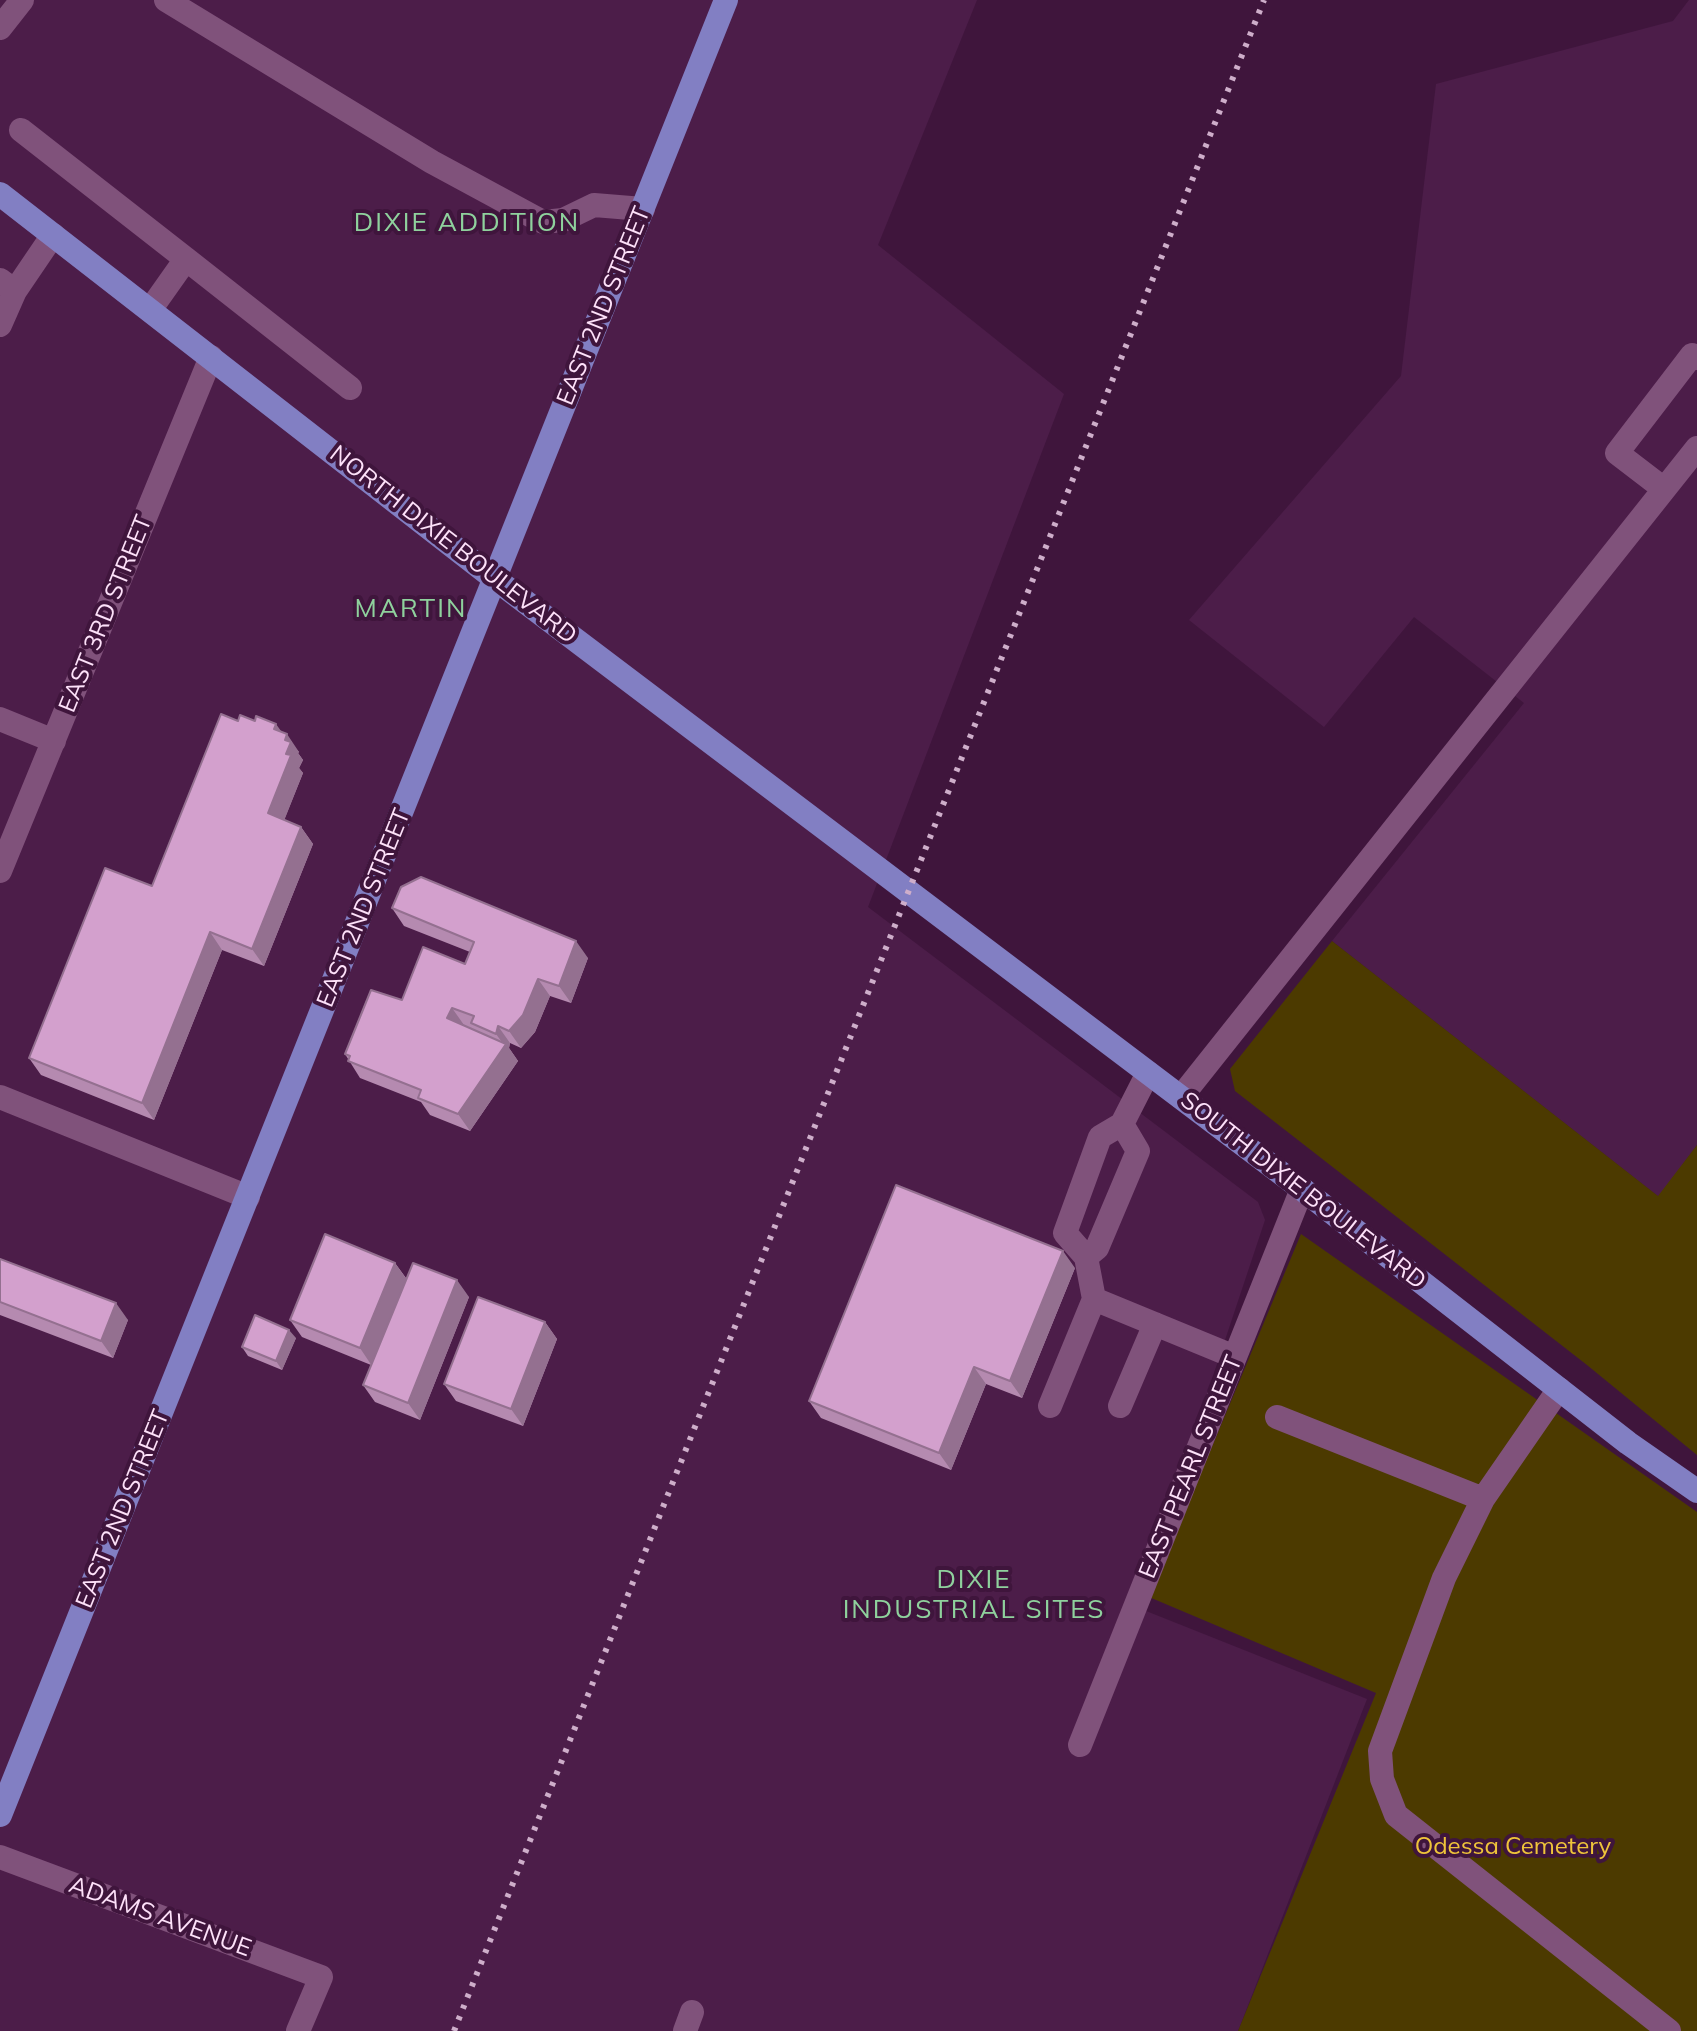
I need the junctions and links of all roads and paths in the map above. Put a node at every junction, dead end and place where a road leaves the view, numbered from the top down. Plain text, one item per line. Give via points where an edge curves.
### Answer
1 (22, 0) edge
2 (166, 0) edge
3 (726, 0) edge
4 (0, 28) edge
5 (21, 130) dead end
6 (0, 194) edge
7 (643, 209) junction
8 (53, 235) junction
9 (186, 259) junction
10 (0, 261) edge
11 (8, 283) edge
12 (150, 310) junction
13 (0, 325) edge
14 (211, 357) junction
15 (1697, 358) edge
16 (350, 388) dead end
17 (1697, 448) edge
18 (1664, 489) junction
19 (495, 579) junction
20 (0, 719) edge
21 (54, 741) junction
22 (0, 871) edge
23 (908, 892) joint
24 (1148, 1073) junction
25 (0, 1097) edge
26 (1181, 1097) junction
27 (1122, 1124) junction
28 (1302, 1189) junction
29 (248, 1197) junction
30 (1086, 1257) junction
31 (1094, 1299) junction
32 (1155, 1324) junction
33 (1235, 1357) junction
34 (1559, 1389) junction
35 (1050, 1406) dead end
36 (1120, 1406) dead end
37 (1277, 1417) dead end
38 (1697, 1491) edge
39 (1483, 1499) junction
40 (1080, 1745) dead end
41 (0, 1815) edge
42 (0, 1857) edge
43 (298, 2031) edge
44 (1669, 2031) edge

1 - 4 street
2 - 7 street via 432,162 543,222 563,220 594,205
3 - 7 main road, EAST 2ND STREET
5 - 9 street
6 - 8 main road, NORTH DIXIE BOULEVARD
7 - 19 main road, EAST 2ND STREET
8 - 11 street
8 - 12 main road, NORTH DIXIE BOULEVARD
9 - 12 street
9 - 16 street
10 - 11 street
11 - 13 street
12 - 14 main road, NORTH DIXIE BOULEVARD
14 - 19 main road, NORTH DIXIE BOULEVARD
14 - 21 street, EAST 3RD STREET
15 - 18 street via 1692,355 1617,453
17 - 18 street
18 - 26 street
19 - 23 main road, NORTH DIXIE BOULEVARD
19 - 29 main road, EAST 2ND STREET
20 - 21 street
21 - 22 street, EAST 3RD STREET
23 - 24 main road, SOUTH DIXIE BOULEVARD
24 - 26 main road, SOUTH DIXIE BOULEVARD
24 - 27 street
25 - 29 street
26 - 28 main road, SOUTH DIXIE BOULEVARD
27 - 30 street via 1138,1151 1097,1248
27 - 30 street via 1100,1137 1065,1233
28 - 33 street, EAST PEARL STREET
28 - 34 main road, SOUTH DIXIE BOULEVARD
29 - 41 main road, EAST 2ND STREET
30 - 31 street
31 - 32 street
31 - 35 street
32 - 33 street
32 - 36 street
33 - 40 street, EAST PEARL STREET
34 - 38 main road, SOUTH DIXIE BOULEVARD
34 - 39 street
37 - 39 street
39 - 44 street via 1444,1578 1385,1736 1382,1779 1396,1815
42 - 43 street, ADAMS AVENUE via 321,1977

